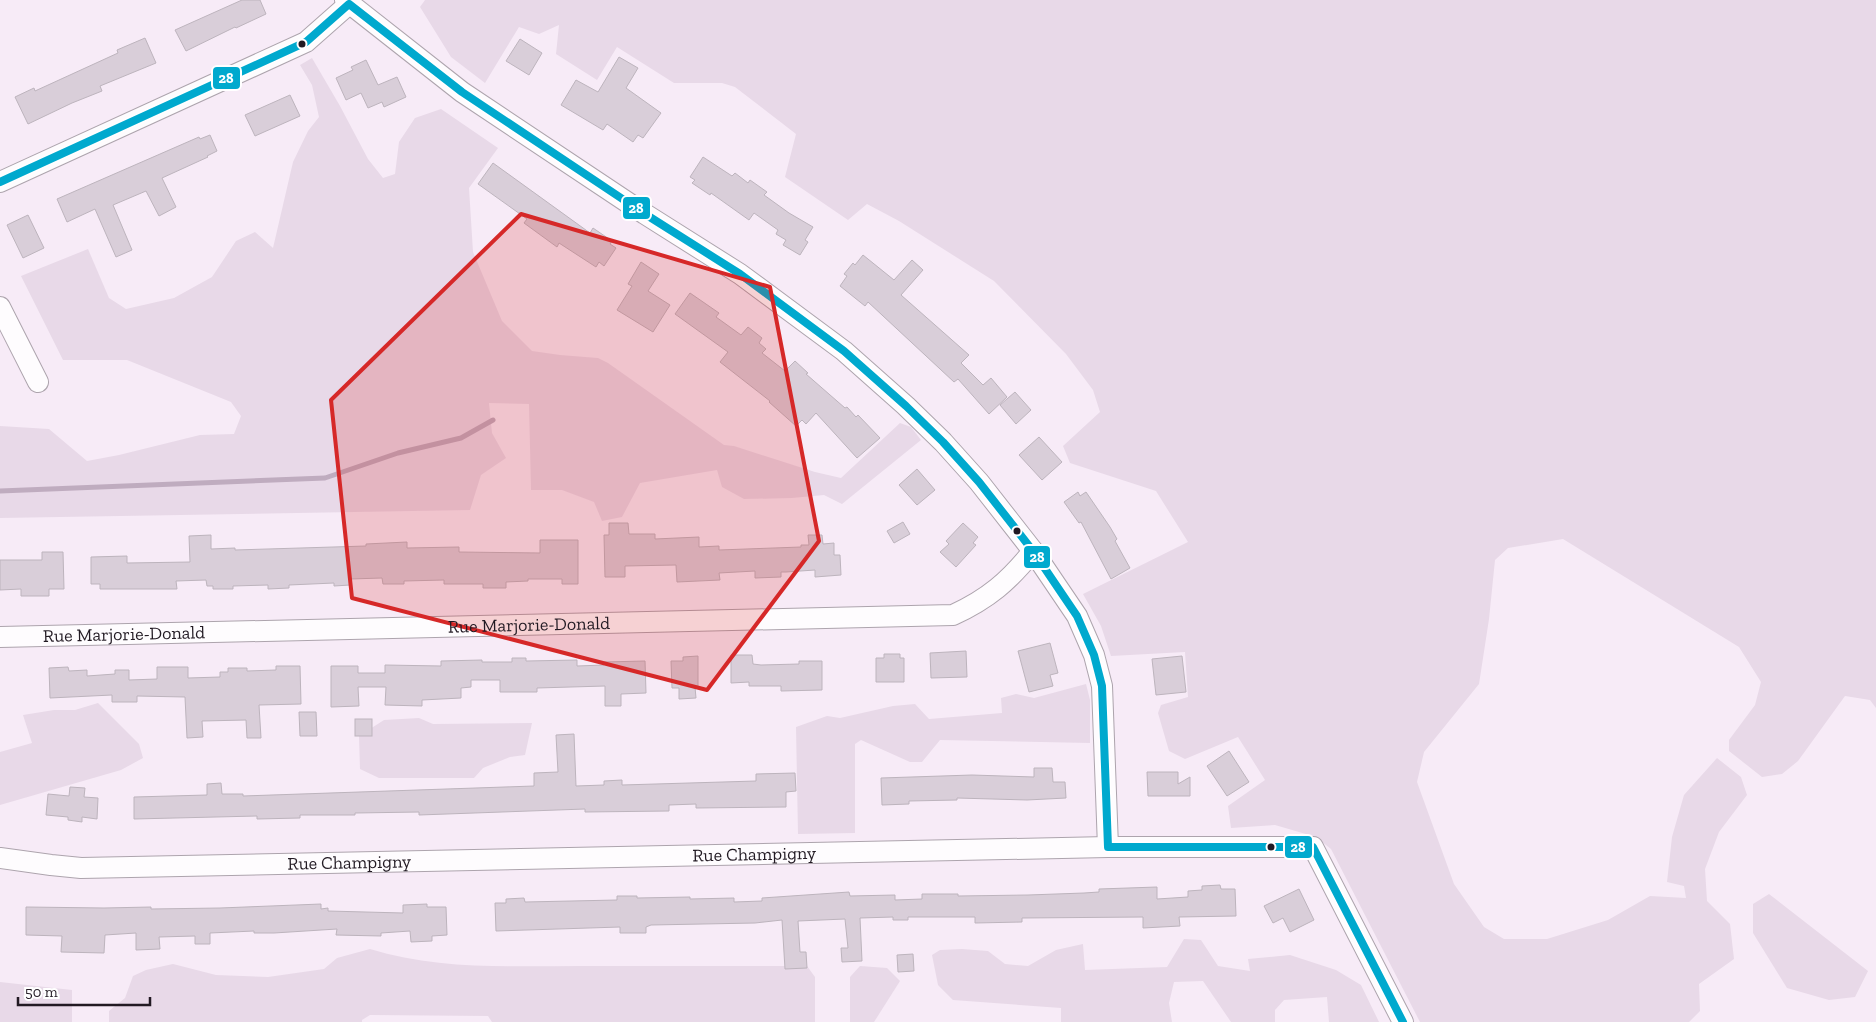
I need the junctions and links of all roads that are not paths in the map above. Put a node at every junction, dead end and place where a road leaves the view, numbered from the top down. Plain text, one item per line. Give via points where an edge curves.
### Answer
1 (347, 2) edge
2 (0, 182) edge
3 (0, 307) edge
4 (38, 382) dead end
5 (1033, 551) junction
6 (0, 637) edge
7 (1108, 847) junction
8 (0, 858) edge
9 (1403, 1022) edge

1 - 2 street via 306,42
1 - 5 street via 462,92 747,278 844,351 943,442
3 - 4 street
5 - 6 street, Rue Marjorie-Donald via 1004,584 967,609 952,615
5 - 7 street via 1077,616 1094,655 1102,686
7 - 8 street, Rue Champigny via 81,868
7 - 9 street, Rue Champigny via 1313,847

